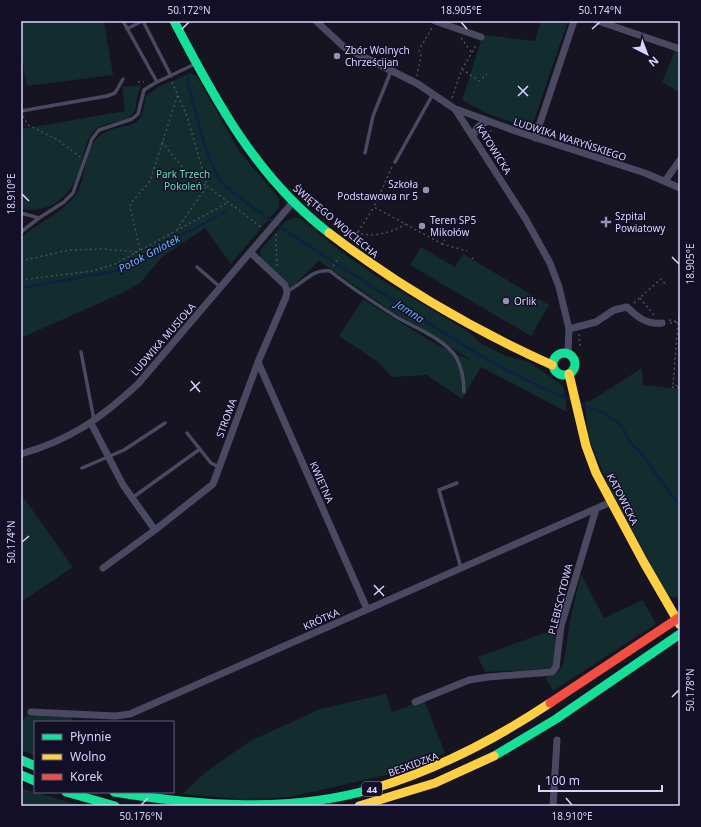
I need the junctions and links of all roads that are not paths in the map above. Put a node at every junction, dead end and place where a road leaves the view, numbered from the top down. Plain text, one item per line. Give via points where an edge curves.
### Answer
1 (123, 21) edge
2 (143, 21) edge
3 (174, 21) edge
4 (316, 21) edge
5 (436, 21) edge
6 (574, 21) edge
7 (598, 21) edge
8 (128, 29) junction
9 (481, 37) road end
10 (680, 49) edge
11 (196, 64) junction
12 (391, 71) junction
13 (170, 76) junction
14 (123, 79) dead end
15 (157, 82) junction
16 (433, 94) junction
17 (455, 109) junction
18 (21, 111) edge
19 (475, 117) junction
20 (487, 122) junction
21 (467, 127) junction
22 (473, 137) junction
23 (535, 138) junction
24 (365, 153) dead end
25 (680, 160) edge
26 (395, 162) road end
27 (665, 181) junction
28 (680, 188) edge
29 (293, 202) junction
30 (21, 213) edge
31 (39, 218) junction
32 (21, 232) edge
33 (251, 253) junction
34 (197, 267) dead end
35 (221, 288) junction
36 (287, 291) junction
37 (662, 323) road end
38 (569, 329) junction
39 (81, 352) dead end
40 (568, 353) junction
41 (258, 362) junction
42 (552, 365) junction
43 (569, 374) junction
44 (464, 392) dead end
45 (93, 422) junction
46 (165, 423) dead end
47 (188, 433) dead end
48 (200, 449) junction
49 (21, 454) edge
50 (109, 457) junction
51 (219, 467) junction
52 (82, 468) dead end
53 (457, 483) dead end
54 (132, 498) junction
55 (611, 502) junction
56 (596, 509) junction
57 (155, 530) junction
58 (103, 568) dead end
59 (461, 568) junction
60 (368, 609) junction
61 (680, 617) edge
62 (680, 625) edge
63 (680, 634) edge
64 (414, 702) dead end
65 (31, 712) dead end
66 (557, 740) dead end
67 (21, 760) edge
68 (34, 766) edge
69 (21, 775) edge
70 (34, 781) edge
71 (70, 793) edge
72 (120, 793) edge
73 (116, 806) edge
74 (359, 806) edge
75 (553, 806) edge

1 - 8 lane
2 - 8 lane
2 - 13 lane
3 - 11 main road, ŚWIĘTEGO WOJCIECHA
4 - 12 street, KATOWICKA via 344,47
5 - 9 street
6 - 23 street
7 - 10 street
8 - 15 lane
11 - 13 lane
11 - 29 main road, ŚWIĘTEGO WOJCIECHA via 242,140
12 - 16 street, KATOWICKA
12 - 24 lane via 373,116
13 - 15 lane
14 - 18 lane via 115,93 107,96
15 - 31 lane via 142,93 139,111 132,119 99,130 92,139 73,193
16 - 17 street, KATOWICKA
16 - 26 lane
17 - 19 street, LUDWIKA WARYŃSKIEGO
17 - 21 street, KATOWICKA
19 - 20 street, LUDWIKA WARYŃSKIEGO
19 - 21 street
20 - 22 street via 476,129
20 - 23 street, LUDWIKA WARYŃSKIEGO
21 - 22 street, KATOWICKA
22 - 38 street, KATOWICKA via 525,218 550,263 559,287
23 - 27 street, LUDWIKA WARYŃSKIEGO
25 - 27 street
27 - 28 street, LUDWIKA WARYŃSKIEGO
29 - 33 street, LUDWIKA MUSIOŁA
29 - 42 main road, ŚWIĘTEGO WOJCIECHA via 376,268 503,341
30 - 31 lane
31 - 32 lane
33 - 35 street, LUDWIKA MUSIOŁA
33 - 36 street via 285,285
34 - 35 lane
35 - 45 street, LUDWIKA MUSIOŁA via 138,384
36 - 41 street, STROMA
36 - 44 lane via 294,289 310,274 323,270 330,271 379,305 444,344 455,356 460,367 464,378
37 - 38 street via 654,324 636,317 627,307 614,310 596,322
38 - 40 street, KATOWICKA
39 - 45 lane
40 - 42 main road via 556,356
40 - 43 main road via 575,363 573,371
41 - 51 street, STROMA
41 - 60 street, KWIETNA
42 - 43 main road via 558,374
43 - 55 main road, KATOWICKA via 590,458
45 - 49 street, LUDWIKA MUSIOŁA via 48,446
45 - 50 street
46 - 50 lane via 143,439
47 - 48 lane
48 - 51 lane via 211,463
48 - 54 lane
50 - 52 lane
50 - 54 street
51 - 57 street, STROMA via 210,488
53 - 59 lane via 439,490
54 - 57 street
55 - 56 street, KRÓTKA
55 - 62 main road, KATOWICKA via 658,591
56 - 59 street, KRÓTKA
56 - 64 street, PLEBISCYTOWA via 561,626 556,667 552,672 468,680
57 - 58 street, STROMA
59 - 60 street, KRÓTKA
60 - 65 street, KRÓTKA via 130,714 115,716
61 - 72 main road, BESKIDZKA / 44 via 487,742 444,764 391,784 342,796 277,805 225,806 168,801
63 - 74 main road, 44 via 544,725 479,764 422,788
66 - 75 street
67 - 68 main road
69 - 70 main road
71 - 73 main road

